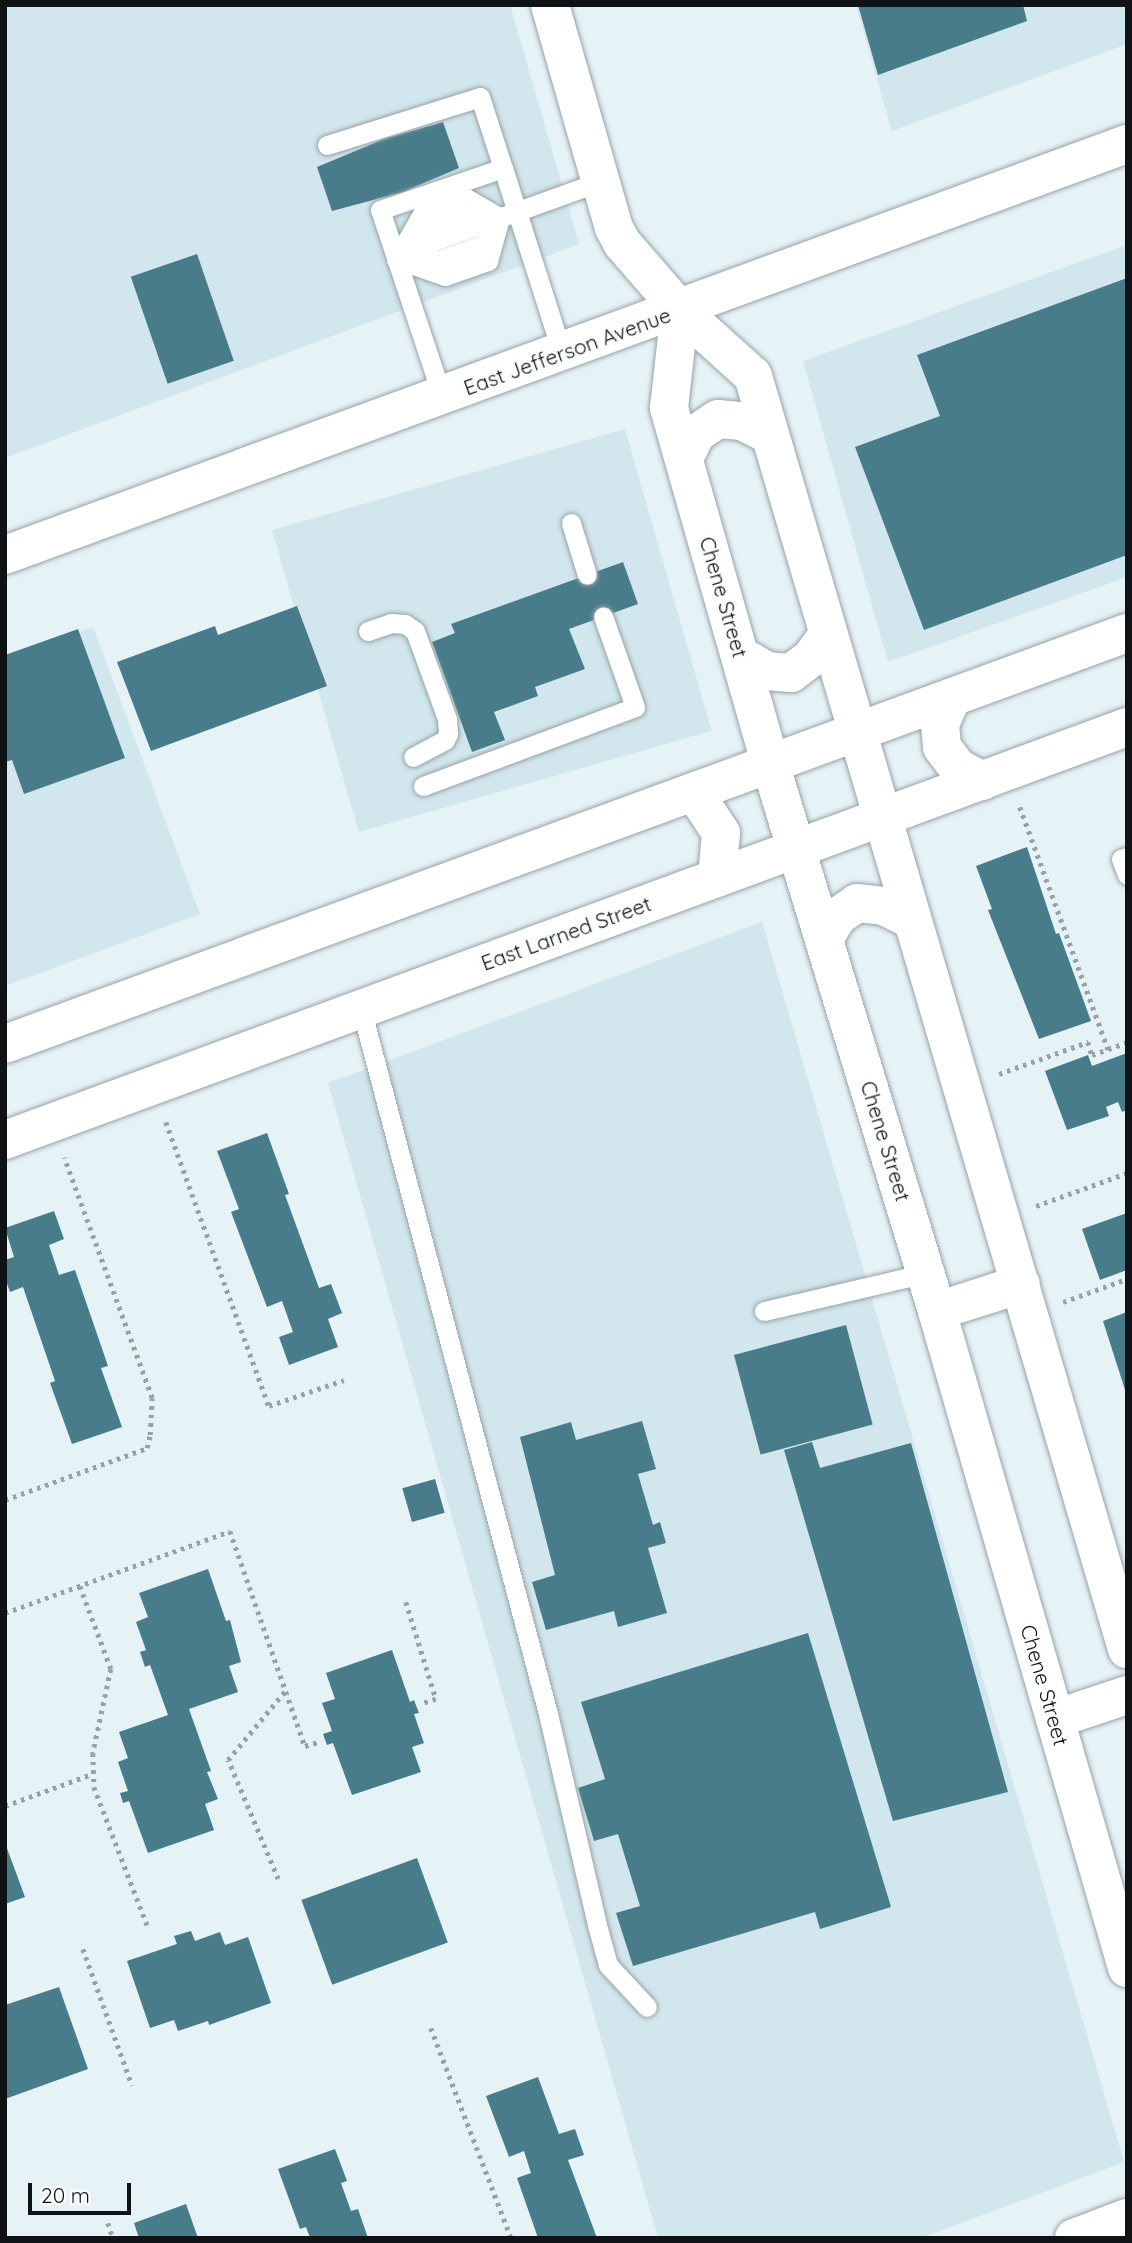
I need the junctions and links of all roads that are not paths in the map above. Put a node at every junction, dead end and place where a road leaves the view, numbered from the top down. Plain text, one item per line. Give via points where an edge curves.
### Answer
1 (550, 5) edge
2 (1127, 144) edge
3 (327, 145) dead end
4 (503, 168) junction
5 (601, 181) junction
6 (509, 215) junction
7 (396, 259) junction
8 (680, 310) junction
9 (562, 353) junction
10 (442, 396) junction
11 (771, 435) junction
12 (684, 458) junction
13 (571, 523) dead end
14 (5, 555) edge
15 (587, 575) dead end
16 (603, 616) dead end
17 (368, 631) dead end
18 (1127, 633) edge
19 (828, 635) junction
20 (741, 656) junction
21 (952, 696) junction
22 (856, 730) junction
23 (1125, 734) edge
24 (414, 757) dead end
25 (770, 763) junction
26 (982, 781) junction
27 (423, 786) dead end
28 (694, 792) junction
29 (882, 815) junction
30 (796, 848) junction
31 (1127, 857) edge
32 (1127, 875) edge
33 (717, 878) junction
34 (910, 919) junction
35 (824, 939) junction
36 (361, 1008) junction
37 (5, 1044) edge
38 (5, 1140) edge
39 (926, 1273) junction
40 (1021, 1284) junction
41 (764, 1311) dead end
42 (937, 1311) junction
43 (1127, 1648) edge
44 (1127, 1695) edge
45 (1055, 1719) junction
46 (1127, 1968) edge
47 (647, 2007) dead end

1 - 5 street
2 - 8 street, East Jefferson Avenue
3 - 4 lane via 480,97
4 - 6 lane
4 - 7 lane via 380,211
5 - 6 lane
5 - 8 street via 622,243
6 - 7 lane via 483,244 439,260
6 - 7 lane via 466,198 422,214
6 - 9 lane
7 - 10 lane
8 - 9 street, East Jefferson Avenue
8 - 11 street via 748,369
8 - 12 street, Chene Street via 669,408
9 - 10 street, East Jefferson Avenue
10 - 14 street, East Jefferson Avenue
11 - 12 street via 742,421 718,419 697,433
11 - 19 street
12 - 20 street, Chene Street
13 - 15 lane
16 - 27 lane via 635,707
17 - 24 lane via 391,622 411,626 434,681 448,734 439,745
18 - 21 street
19 - 20 street via 811,659 791,673 768,671
19 - 22 street
20 - 25 street, Chene Street
21 - 22 street
21 - 26 street via 940,724 942,747 957,767
22 - 25 street
22 - 29 street
23 - 26 street, East Larned Street
25 - 28 street
25 - 30 street, Chene Street
26 - 29 street, East Larned Street
28 - 33 street via 721,833
28 - 37 street
29 - 30 street, East Larned Street
29 - 34 street
30 - 33 street, East Larned Street
30 - 35 street, Chene Street
31 - 32 lane via 1121,859
33 - 36 street, East Larned Street
34 - 35 street via 884,906 858,903 837,918
34 - 40 street
35 - 39 street, Chene Street
36 - 38 street, East Larned Street
36 - 47 lane via 545,1701 608,1965
39 - 41 lane
39 - 42 street, Chene Street
40 - 42 street
40 - 43 street
42 - 45 street, Chene Street
44 - 45 street
45 - 46 street, Chene Street

